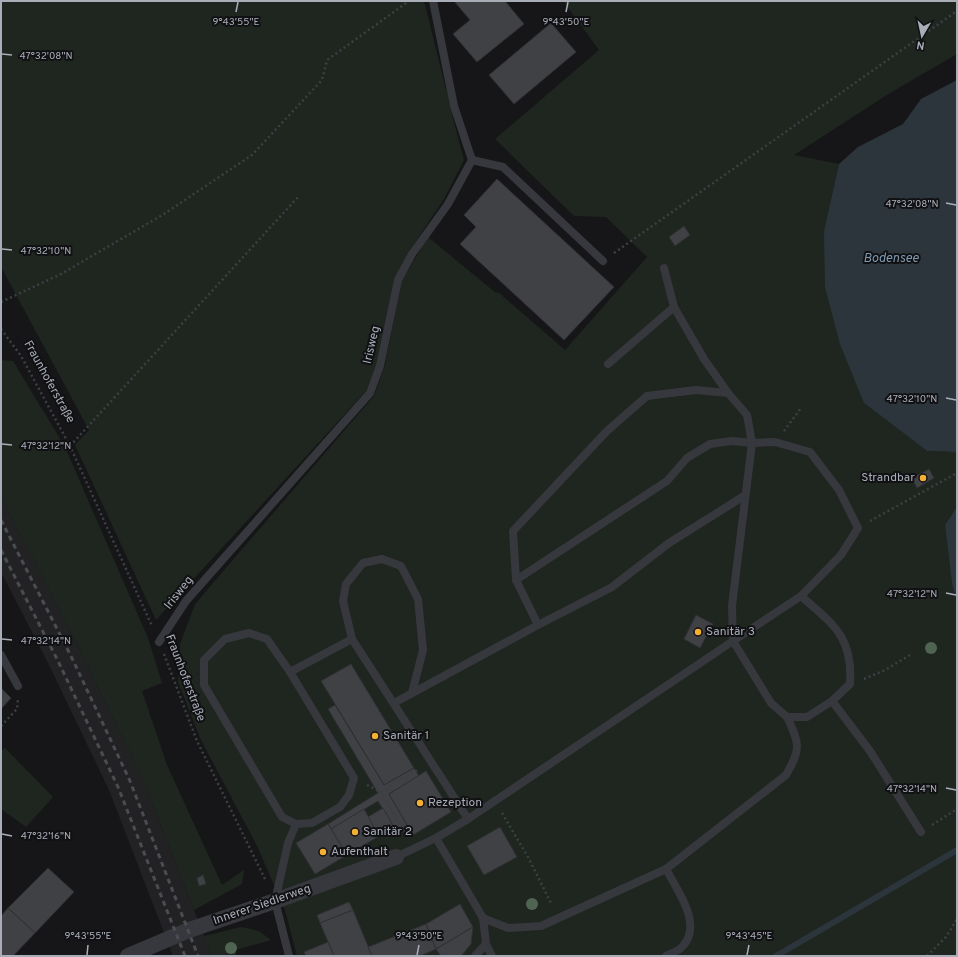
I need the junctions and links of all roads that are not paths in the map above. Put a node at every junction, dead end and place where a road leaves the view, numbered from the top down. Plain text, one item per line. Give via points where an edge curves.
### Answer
1 (433, 1) edge
2 (472, 160) junction
3 (602, 261) road end
4 (664, 268) dead end
5 (674, 307) junction
6 (608, 364) dead end
7 (728, 393) junction
8 (752, 443) junction
9 (744, 496) junction
10 (516, 580) junction
11 (801, 596) junction
12 (538, 625) junction
13 (352, 638) junction
14 (733, 641) junction
15 (159, 642) road end
16 (1, 655) edge
17 (290, 672) junction
18 (18, 686) road end
19 (412, 693) junction
20 (832, 702) junction
21 (394, 703) junction
22 (788, 717) junction
23 (468, 819) junction
24 (296, 824) junction
25 (921, 832) road end
26 (436, 838) junction
27 (396, 857) joint
28 (666, 869) junction
29 (275, 902) junction
30 (483, 918) junction
31 (486, 944) junction
32 (128, 956) edge
33 (289, 956) edge
34 (475, 956) edge
35 (492, 956) edge
36 (666, 956) edge

1 - 2 lane via 454,106
2 - 3 lane via 503,167
2 - 15 lane, Irisweg via 448,204 412,254 398,280 380,366 370,394 186,601
4 - 5 lane
5 - 6 lane
5 - 7 lane
7 - 8 lane via 747,415
7 - 10 lane via 696,390 647,396 613,426 513,531
8 - 9 lane
8 - 10 lane via 732,441 710,444 687,458 668,481
8 - 11 lane via 775,442 810,452 839,490 858,528 841,556
9 - 12 lane via 669,543 612,586
9 - 14 lane via 732,606
10 - 12 lane
11 - 14 lane
11 - 20 lane via 833,624 847,645 852,664 850,684
12 - 19 lane
13 - 17 lane
13 - 19 lane via 343,601 346,584 363,563 382,559 401,566 418,600 422,650
13 - 21 lane
14 - 22 lane via 771,703
14 - 23 lane
16 - 18 lane
17 - 24 lane via 354,778 349,795 340,807 312,823
17 - 24 lane via 267,639 249,633 225,639 204,660 204,685 282,817
19 - 21 lane
20 - 22 lane via 807,716
20 - 25 lane via 870,751
21 - 23 lane
22 - 28 lane via 798,740 795,758 786,774
23 - 26 lane
24 - 29 lane via 288,843
26 - 27 lane
26 - 30 lane
27 - 29 street, Innerer Siedlerweg
28 - 30 lane via 541,926 508,928
28 - 36 lane via 689,914 692,931 682,948
29 - 32 street, Innerer Siedlerweg via 189,930
29 - 33 lane
30 - 31 lane
31 - 34 lane
31 - 35 lane

